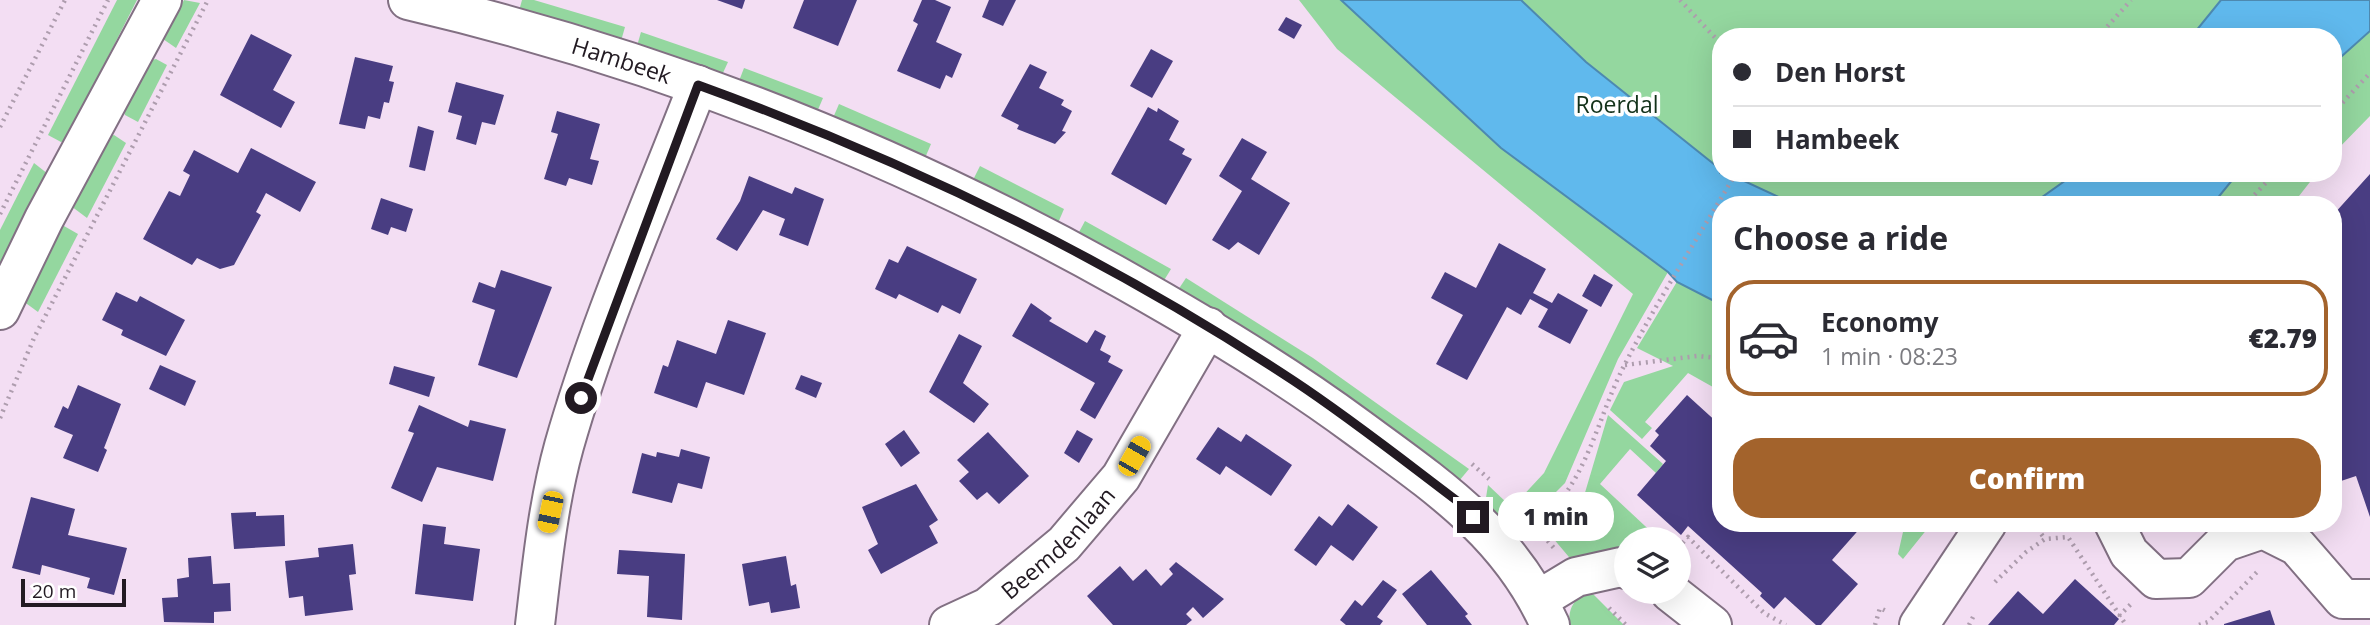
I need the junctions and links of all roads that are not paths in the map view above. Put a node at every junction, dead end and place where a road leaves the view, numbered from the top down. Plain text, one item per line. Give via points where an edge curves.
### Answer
1 (162, 0) edge
2 (408, 0) edge
3 (698, 85) junction
4 (0, 310) edge
5 (1208, 327) junction
6 (1981, 532) edge
7 (2119, 532) edge
8 (2252, 532) edge
9 (2271, 532) edge
10 (1614, 569) edge
11 (2370, 598) edge
12 (1685, 604) edge
13 (1544, 612) edge
14 (536, 625) edge
15 (949, 625) edge
16 (1712, 625) edge
17 (1919, 625) edge

1 - 4 street
2 - 3 street, Hambeek via 496,22
3 - 5 street, Hambeek via 909,168 1036,230
3 - 14 street via 564,446 546,533
5 - 13 street, Hambeek via 1296,382 1456,500 1507,551
5 - 15 street, Beemdenlaan via 1121,477 1064,544 988,607
6 - 17 street
7 - 8 street via 2129,553 2156,579 2189,578 2225,542
9 - 11 street via 2297,546 2343,598
10 - 13 street via 1576,577
12 - 16 street

